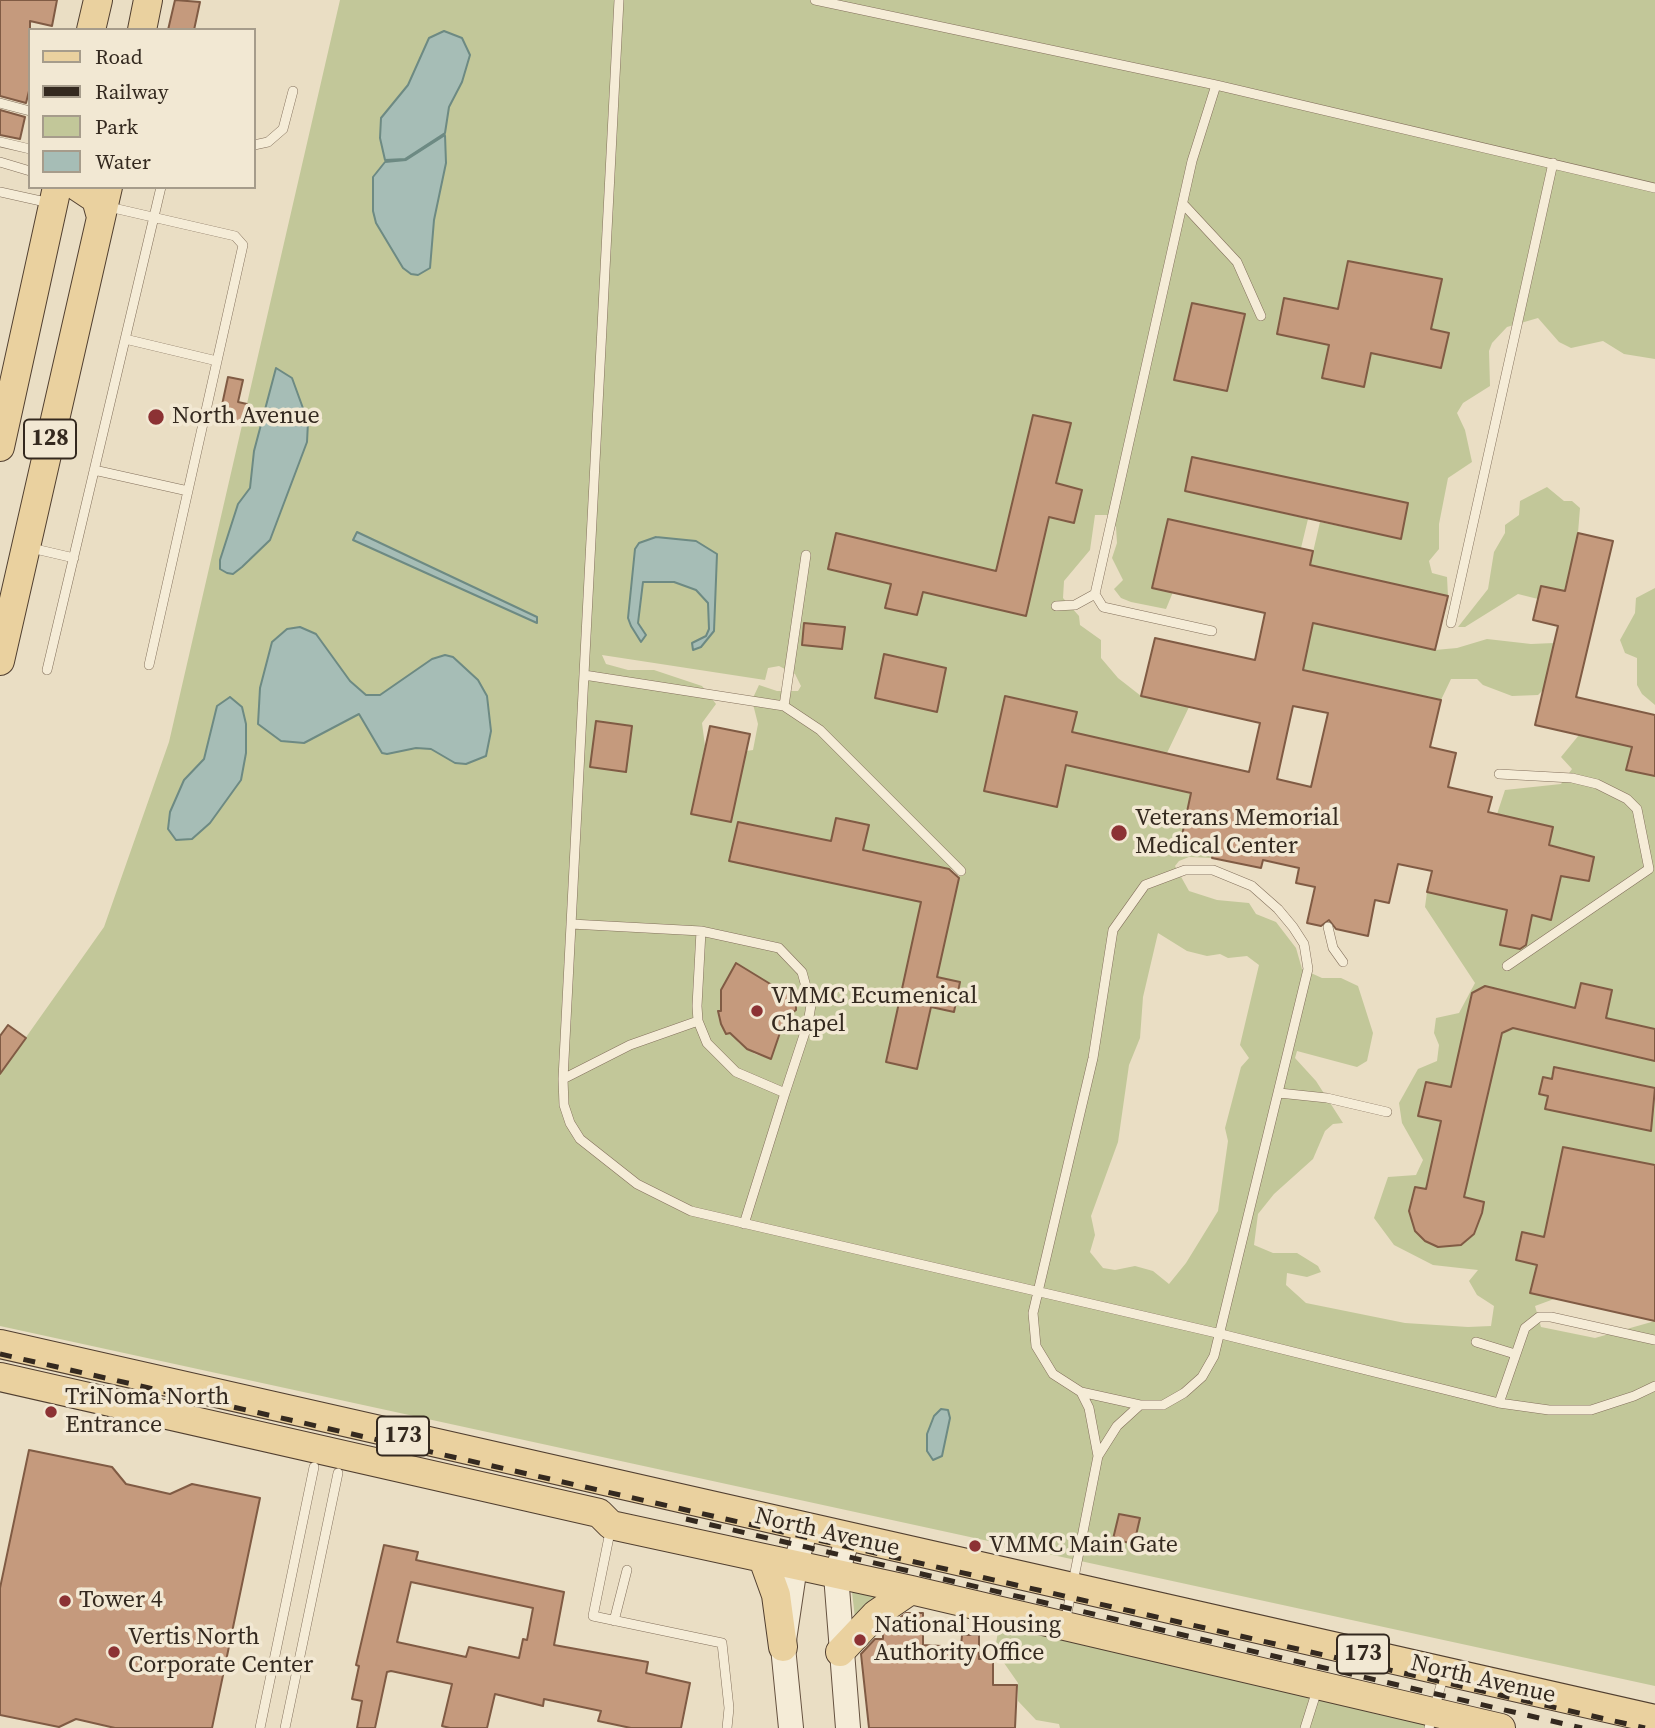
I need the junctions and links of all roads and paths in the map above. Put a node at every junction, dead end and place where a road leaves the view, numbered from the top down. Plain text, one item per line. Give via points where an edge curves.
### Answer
1 (98, 0) edge
2 (149, 0) edge
3 (619, 0) edge
4 (815, 0) edge
5 (91, 28) edge
6 (142, 28) edge
7 (1216, 85) junction
8 (293, 91) dead end
9 (0, 103) edge
10 (28, 110) edge
11 (0, 142) edge
12 (256, 145) edge
13 (28, 149) edge
14 (0, 162) edge
15 (1553, 163) junction
16 (28, 170) edge
17 (1655, 188) edge
18 (81, 189) edge
19 (161, 189) edge
20 (0, 192) edge
21 (55, 196) edge
22 (104, 203) edge
23 (1184, 205) junction
24 (154, 217) junction
25 (1261, 316) dead end
26 (125, 339) junction
27 (217, 361) junction
28 (0, 447) edge
29 (94, 470) junction
30 (188, 491) junction
31 (26, 547) junction
32 (806, 555) dead end
33 (74, 558) junction
34 (1095, 594) junction
35 (1056, 606) dead end
36 (1451, 623) dead end
37 (1212, 631) dead end
38 (0, 661) edge
39 (149, 665) dead end
40 (47, 670) dead end
41 (584, 675) junction
42 (784, 706) junction
43 (1499, 774) dead end
44 (1652, 870) edge
45 (961, 871) dead end
46 (571, 924) junction
47 (1328, 928) dead end
48 (701, 931) junction
49 (1343, 961) dead end
50 (1507, 966) dead end
51 (698, 1021) junction
52 (563, 1079) junction
53 (785, 1093) junction
54 (1279, 1093) junction
55 (1387, 1112) dead end
56 (744, 1224) junction
57 (1036, 1293) junction
58 (1222, 1334) junction
59 (1655, 1340) edge
60 (1476, 1342) dead end
61 (0, 1343) edge
62 (1515, 1354) junction
63 (0, 1377) edge
64 (1655, 1386) edge
65 (1081, 1392) junction
66 (0, 1394) edge
67 (1499, 1404) junction
68 (1140, 1405) junction
69 (1098, 1456) junction
70 (318, 1462) junction
71 (373, 1463) junction
72 (611, 1525) junction
73 (806, 1528) junction
74 (848, 1538) junction
75 (763, 1559) junction
76 (795, 1566) junction
77 (627, 1570) dead end
78 (835, 1575) junction
79 (1070, 1589) junction
80 (911, 1590) junction
81 (614, 1621) junction
82 (1064, 1628) junction
83 (783, 1647) junction
84 (839, 1652) junction
85 (1444, 1672) junction
86 (1319, 1686) junction
87 (1655, 1719) edge
88 (1432, 1720) edge
89 (260, 1728) edge
90 (285, 1728) edge
91 (727, 1728) edge
92 (791, 1728) edge
93 (848, 1728) edge
94 (1305, 1728) edge
95 (1501, 1728) edge

1 - 5 main road
2 - 6 main road
3 - 41 lane
4 - 7 lane
7 - 15 lane
7 - 23 lane via 1192,161
8 - 12 lane via 283,129 268,142
9 - 10 lane
11 - 13 lane
14 - 16 lane
15 - 17 lane
15 - 36 lane
18 - 22 main road
19 - 24 lane
20 - 21 lane
21 - 28 main road, 128
22 - 24 lane
22 - 31 main road, 128
23 - 25 lane via 1237,262
23 - 34 lane
24 - 26 lane
24 - 27 lane via 235,236 243,245
26 - 27 lane
26 - 29 lane
27 - 30 lane
29 - 30 lane
29 - 33 lane
30 - 39 lane
31 - 33 lane
31 - 38 main road, 128
32 - 42 lane
33 - 40 lane
34 - 35 lane via 1075,605
34 - 37 lane via 1103,607
41 - 42 lane
41 - 46 lane
42 - 45 lane via 820,730
43 - 44 lane via 1572,778 1627,799 1637,810
44 - 50 lane
46 - 48 lane
46 - 52 lane
47 - 49 lane via 1333,948
48 - 51 lane
48 - 53 lane via 779,948 802,972 811,1005
51 - 52 lane via 630,1045
51 - 53 lane via 707,1043 725,1064
52 - 56 lane via 569,1123 594,1151 657,1197
53 - 56 lane
54 - 55 lane
54 - 57 lane via 1308,969 1304,944 1278,909 1252,886 1227,873 1185,870 1146,885 1120,918 1110,941 1093,1058
54 - 58 lane
56 - 57 lane
57 - 58 lane
57 - 65 lane via 1033,1323 1040,1356 1053,1374
58 - 67 lane
58 - 68 lane via 1209,1367 1194,1386 1163,1405
59 - 62 lane via 1539,1317 1525,1328
60 - 62 lane
61 - 73 main road, North Avenue / 173
62 - 67 lane
63 - 70 main road, North Avenue / 173
64 - 67 lane via 1591,1410
65 - 68 lane
65 - 69 lane via 1090,1408
66 - 70 main road, North Avenue / 173
68 - 69 lane via 1117,1426
69 - 79 lane
70 - 71 main road
70 - 71 main road, North Avenue / 173
70 - 72 main road, North Avenue / 173 via 596,1530
70 - 89 lane
70 - 90 lane
71 - 72 main road, North Avenue / 173 via 599,1513
72 - 75 main road, North Avenue / 173
72 - 81 lane via 592,1613
73 - 74 main road, North Avenue / 173
73 - 76 main road
74 - 78 main road
74 - 79 main road, North Avenue / 173
75 - 76 main road, North Avenue / 173
75 - 83 main road via 776,1595
76 - 78 main road, North Avenue / 173
76 - 83 main road
77 - 81 lane
78 - 80 main road, North Avenue / 173
78 - 84 main road
79 - 82 lane
79 - 85 main road, North Avenue / 173
80 - 82 main road, North Avenue / 173
80 - 84 main road via 876,1614
81 - 91 lane via 722,1643
82 - 86 main road, North Avenue / 173
83 - 92 main road
84 - 93 main road
85 - 87 main road, North Avenue / 173
85 - 88 lane
86 - 88 main road, North Avenue / 173
86 - 94 lane
88 - 95 main road, North Avenue / 173

